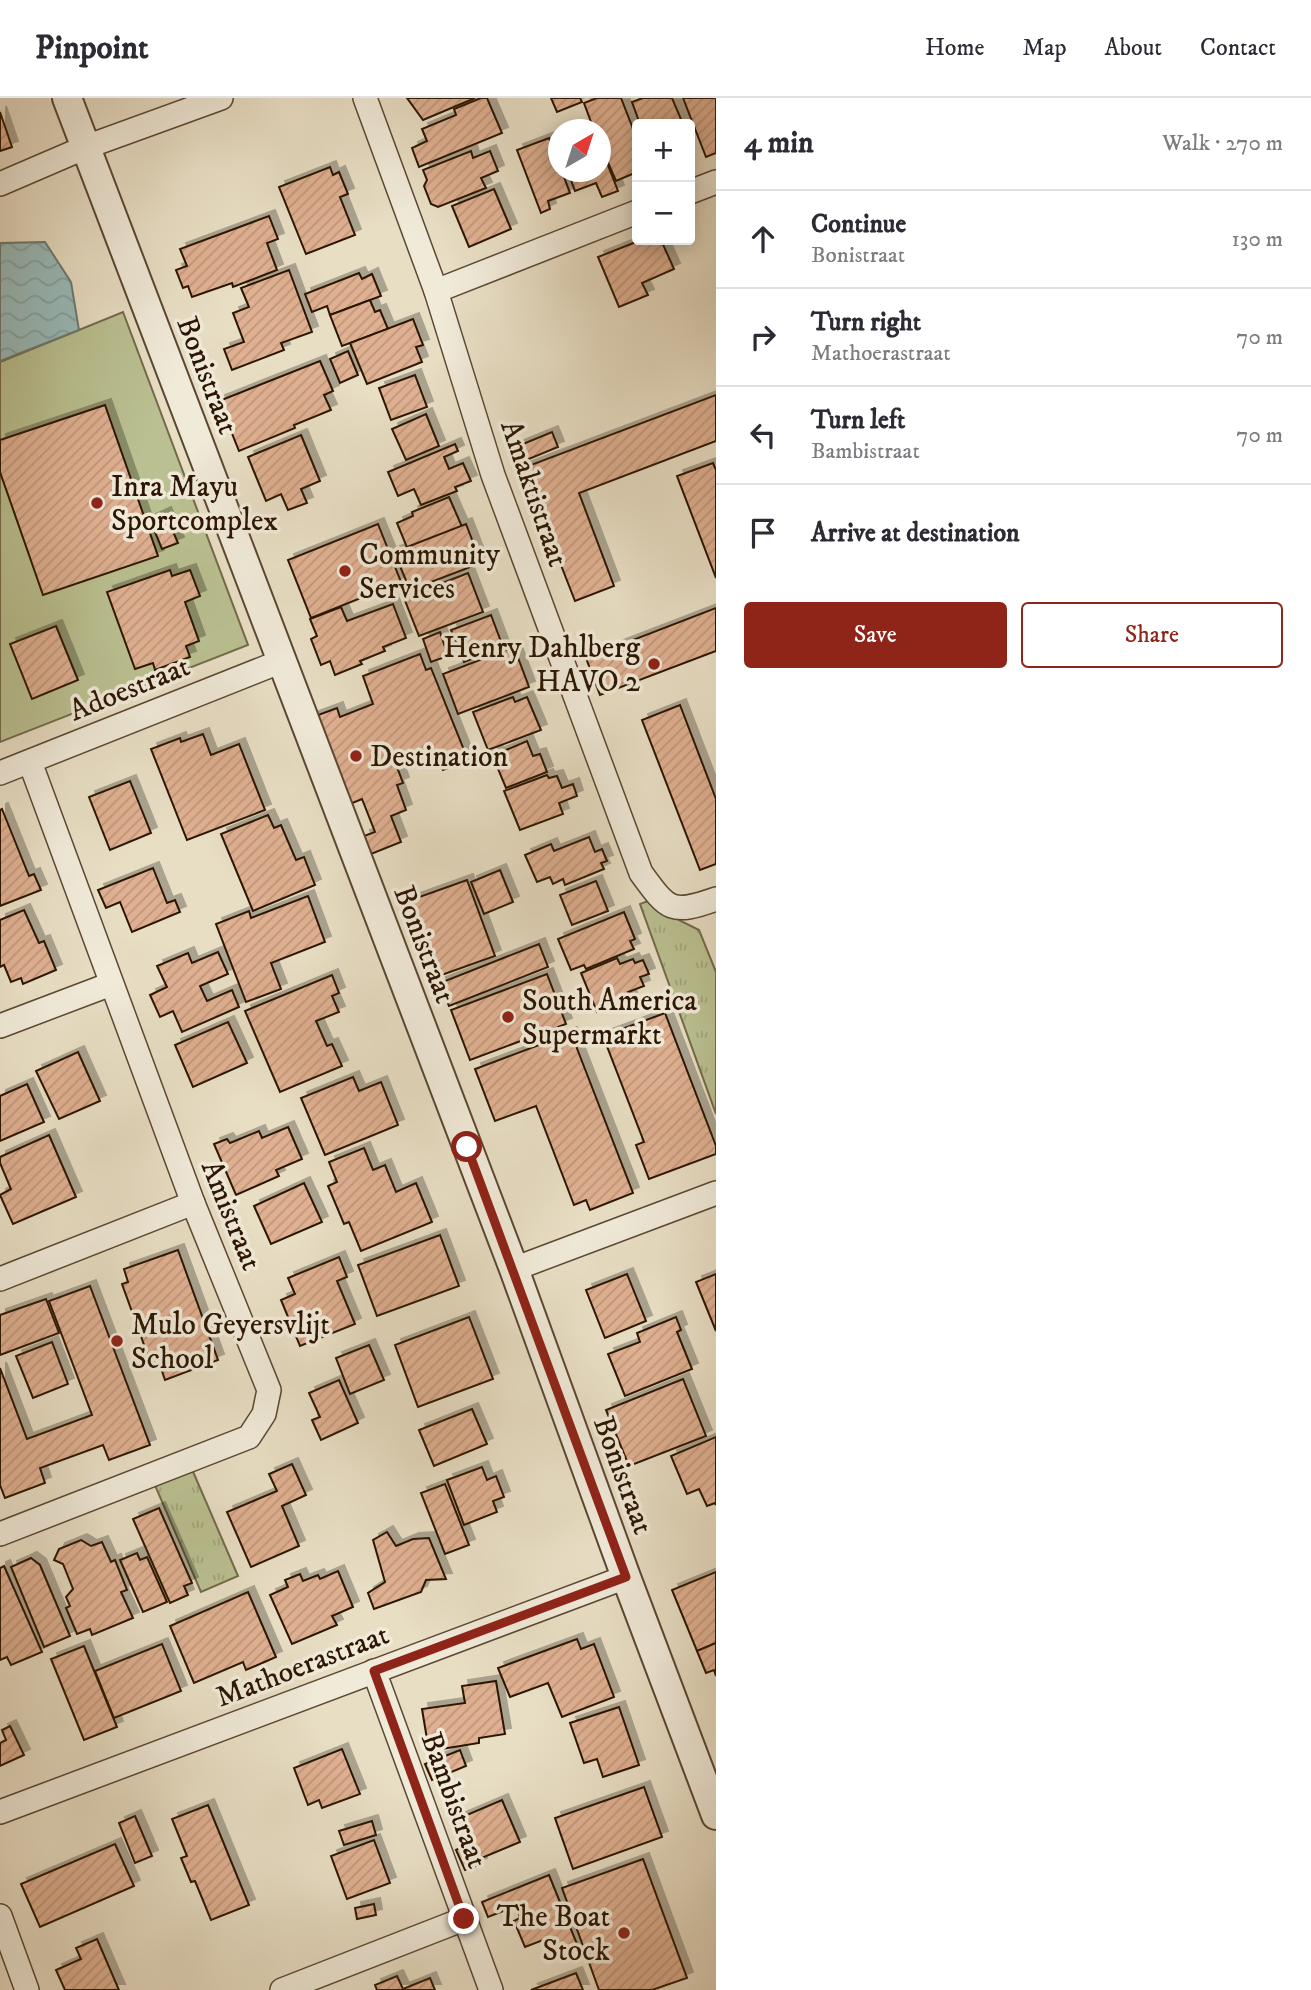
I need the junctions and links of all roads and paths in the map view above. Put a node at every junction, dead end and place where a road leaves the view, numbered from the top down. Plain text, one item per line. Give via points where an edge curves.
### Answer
1 (67, 98) edge
2 (221, 98) edge
3 (365, 98) edge
4 (86, 148) junction
5 (716, 182) edge
6 (0, 184) edge
7 (695, 190) edge
8 (632, 214) edge
9 (436, 291) junction
10 (282, 661) junction
11 (30, 762) junction
12 (0, 773) edge
13 (716, 900) edge
14 (111, 984) junction
15 (0, 1027) edge
16 (716, 1194) edge
17 (193, 1203) junction
18 (514, 1269) junction
19 (0, 1279) edge
20 (0, 1534) edge
21 (626, 1577) junction
22 (374, 1671) junction
23 (0, 1812) edge
24 (716, 1815) edge
25 (0, 1916) edge
26 (464, 1919) junction
27 (27, 1990) edge
28 (282, 1990) edge
29 (491, 1990) edge

1 - 4 street, Bonistraat
2 - 4 street
3 - 9 street, Amaktistraat
4 - 6 street
4 - 10 street, Bonistraat
5 - 7 street
8 - 9 street
9 - 13 street, Amaktistraat via 493,475 641,873 662,901 685,910
10 - 11 street, Adoestraat
10 - 18 street, Bonistraat
11 - 12 street, Adoestraat
11 - 14 street, Amistraat
14 - 15 street
14 - 17 street, Amistraat
16 - 18 street
17 - 19 street
17 - 20 street, Amistraat via 269,1390 264,1414 249,1437
18 - 21 street, Bonistraat
21 - 22 street, Mathoerastraat
21 - 24 street, Bonistraat
22 - 23 street, Mathoerastraat
22 - 26 street, Bambistraat
25 - 27 street
26 - 28 street
26 - 29 street, Bambistraat

